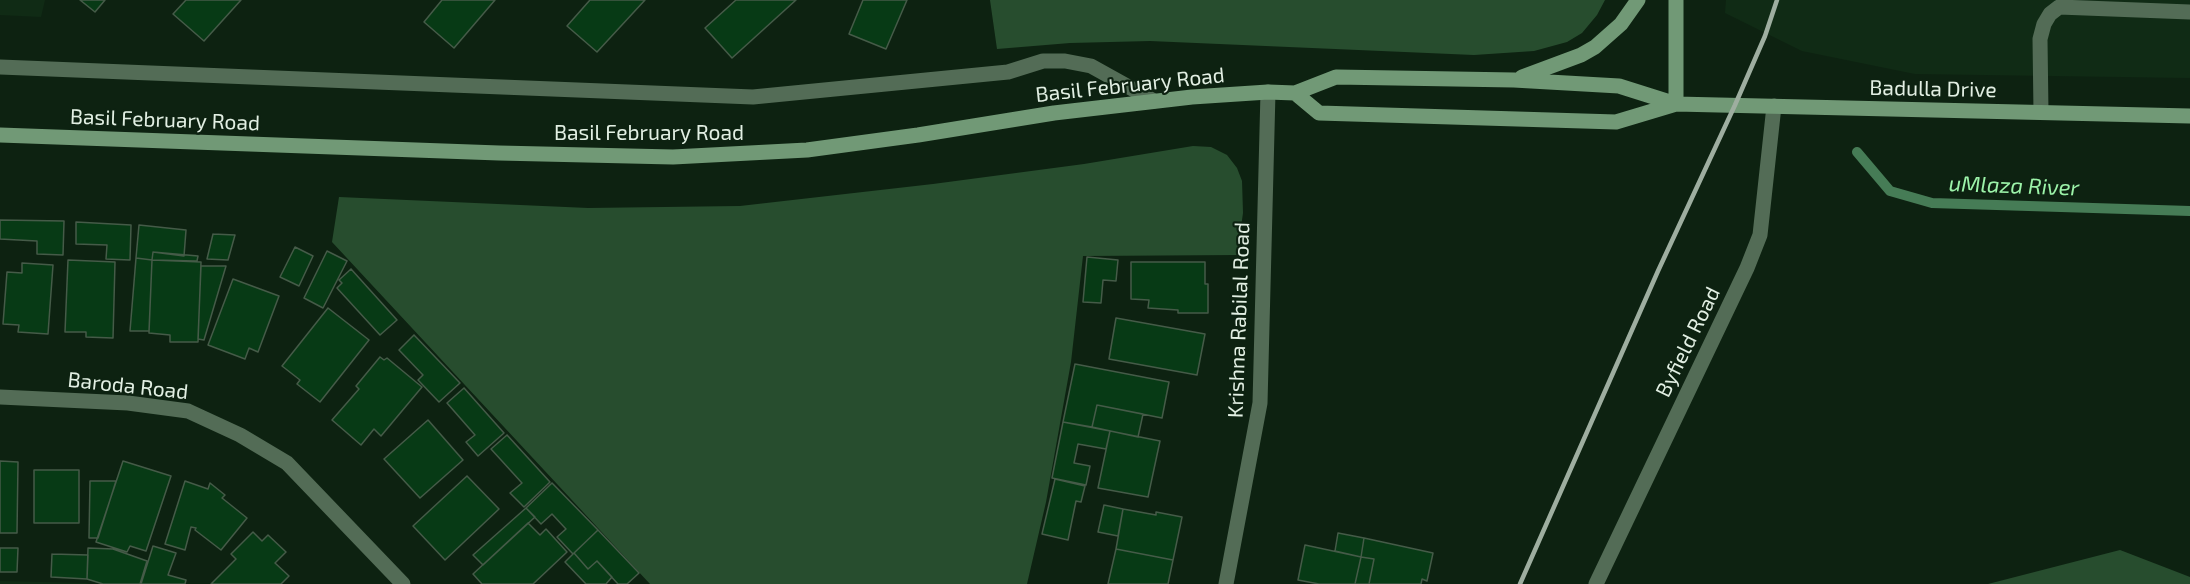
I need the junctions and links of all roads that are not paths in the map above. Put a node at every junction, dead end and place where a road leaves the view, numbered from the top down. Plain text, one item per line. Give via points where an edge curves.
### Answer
1 (1638, 0) edge
2 (1676, 0) edge
3 (2190, 12) edge
4 (0, 67) edge
5 (1514, 80) junction
6 (1268, 92) junction
7 (1295, 93) junction
8 (1154, 101) junction
9 (1676, 104) junction
10 (1774, 106) junction
11 (2041, 112) junction
12 (2190, 116) edge
13 (0, 135) edge
14 (0, 397) edge
15 (403, 584) edge
16 (1226, 584) edge
17 (1596, 584) edge

1 - 5 street via 1621,24 1595,47
2 - 9 street
3 - 11 street via 2059,8 2050,14 2040,39
4 - 8 street via 753,98 1008,72 1043,61 1065,61 1091,66
5 - 7 street, Basil February Road via 1336,77
5 - 9 street, Basil February Road via 1619,86
6 - 7 street, Basil February Road
6 - 8 street, Basil February Road
6 - 16 street, Krishna Rabilal Road via 1260,403
7 - 9 street via 1319,112 1616,122
8 - 13 street, Basil February Road via 807,150 673,157
9 - 10 street, Badulla Drive
10 - 11 street, Badulla Drive
10 - 17 street, Byfield Road via 1760,235
11 - 12 street, Badulla Drive
14 - 15 street, Baroda Road via 128,403 188,411 209,420 286,463

